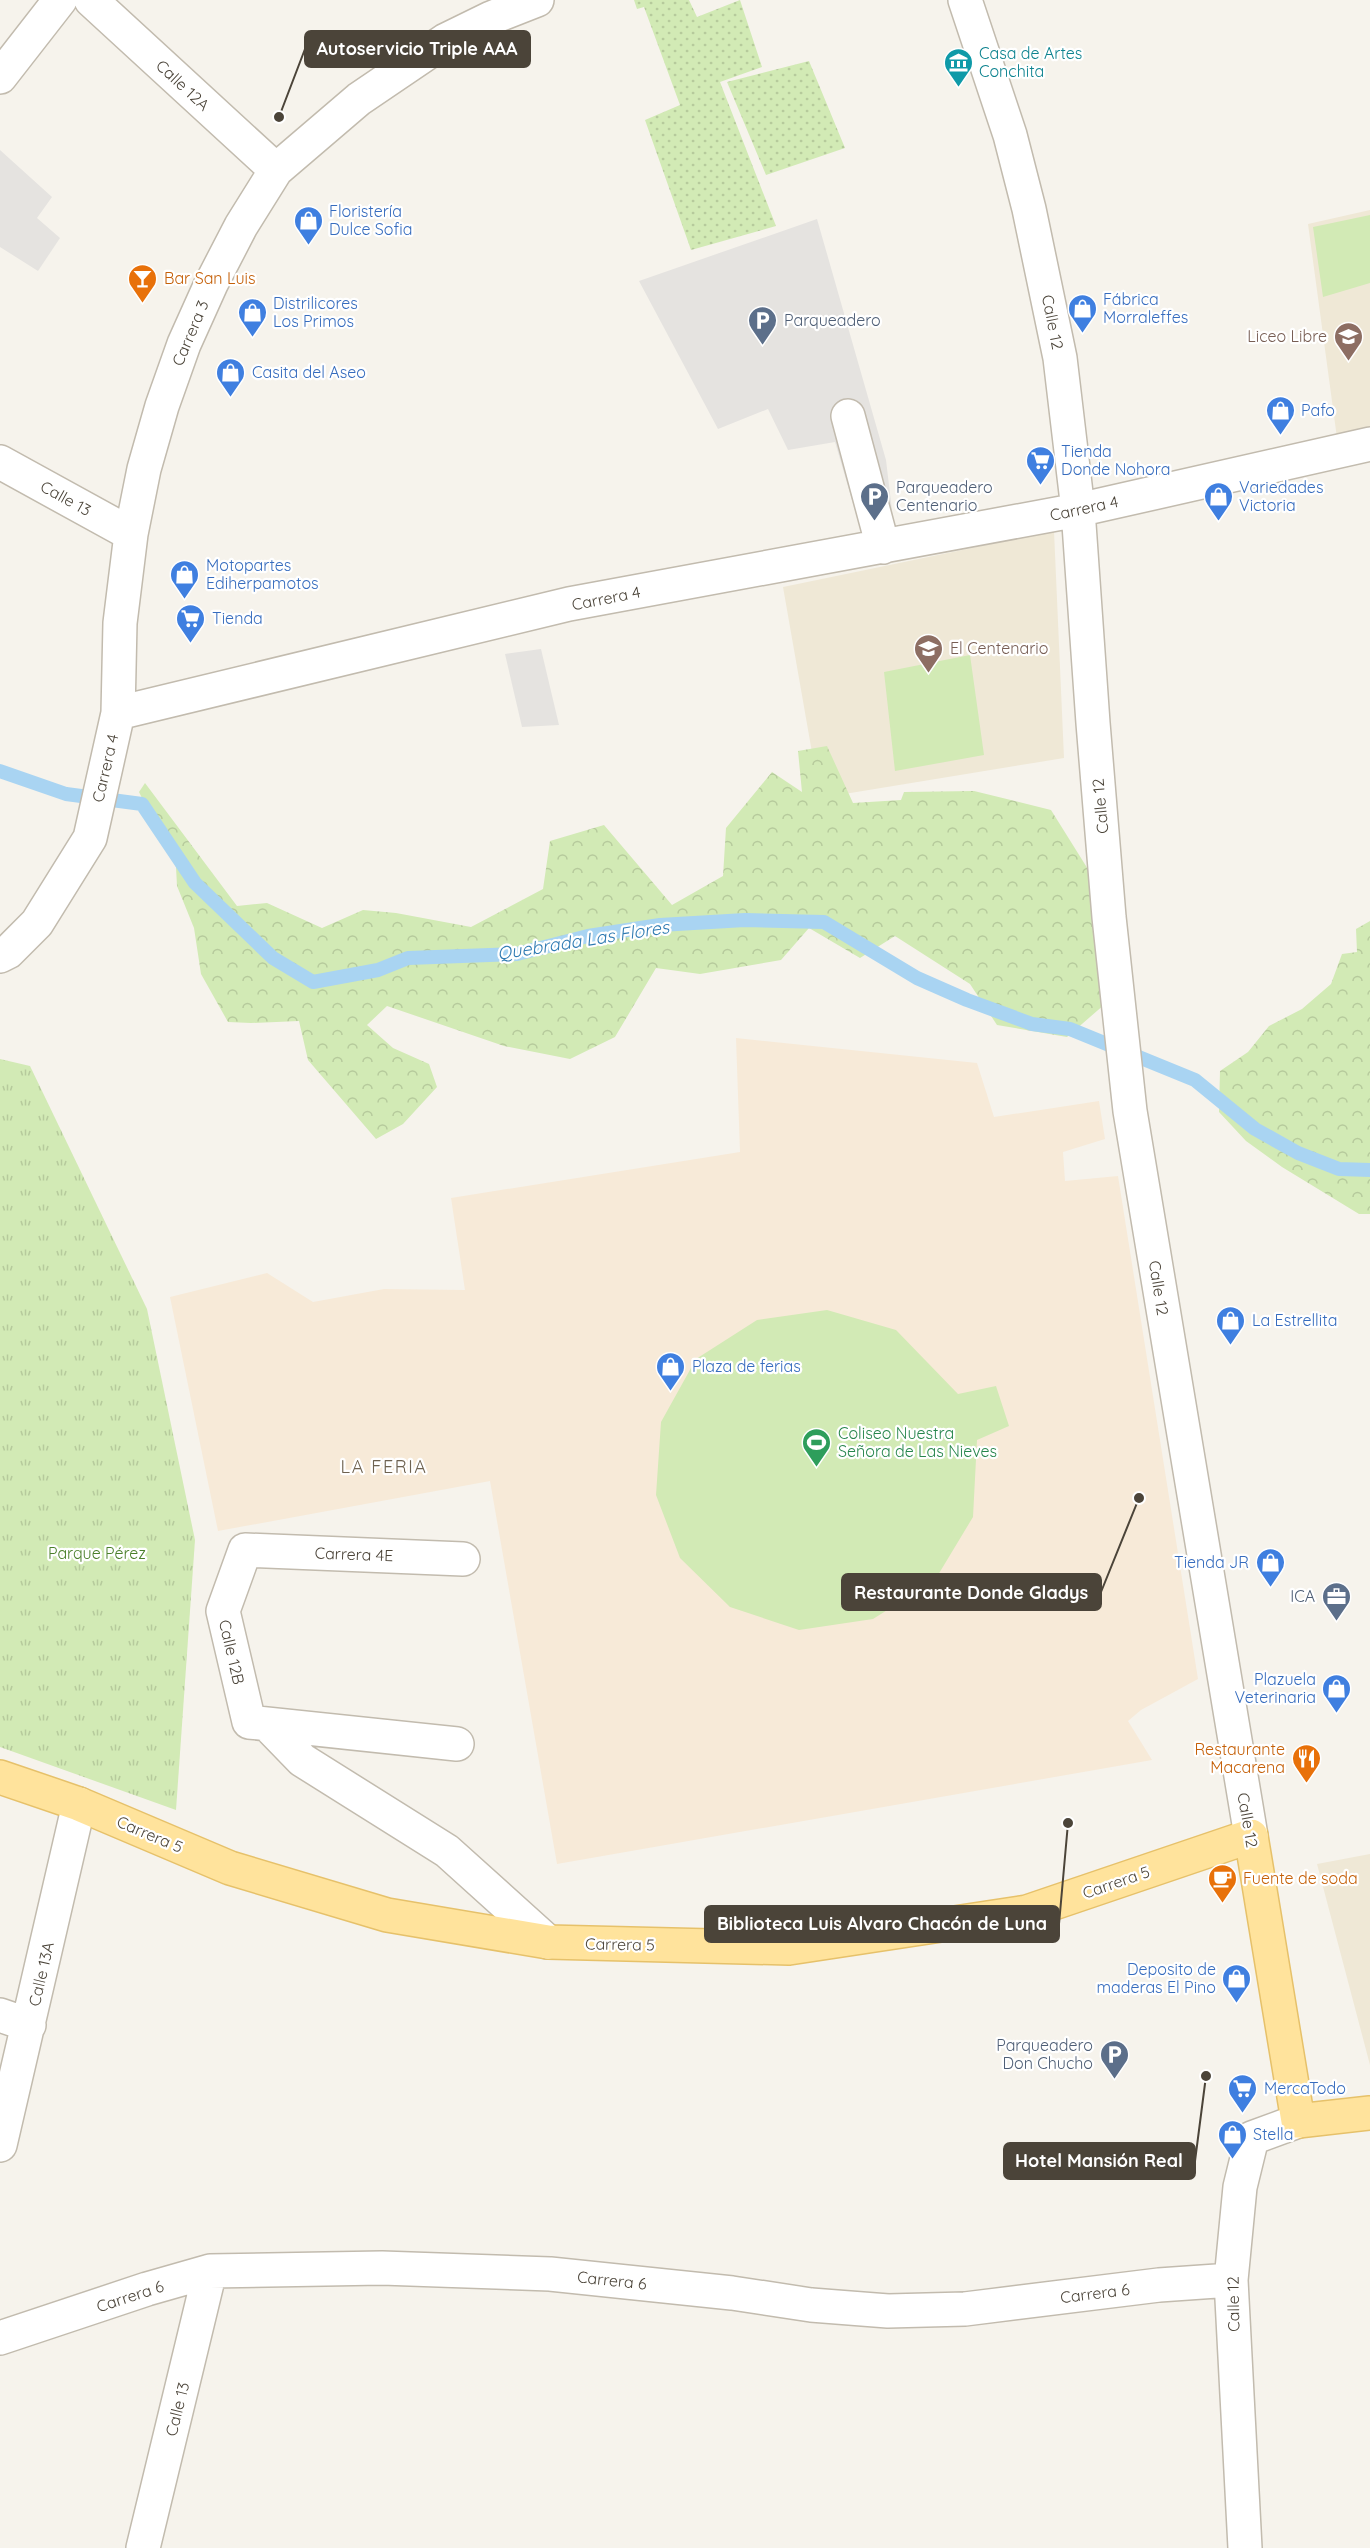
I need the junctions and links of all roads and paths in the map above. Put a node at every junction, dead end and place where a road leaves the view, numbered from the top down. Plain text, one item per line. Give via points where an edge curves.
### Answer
1 (60, 0) edge
2 (91, 0) edge
3 (537, 0) edge
4 (965, 0) edge
5 (0, 77) edge
6 (276, 170) junction
7 (848, 416) dead end
8 (1370, 444) edge
9 (0, 462) edge
10 (1078, 510) junction
11 (131, 534) junction
12 (883, 547) junction
13 (118, 713) junction
14 (0, 956) edge
15 (246, 1550) joint
16 (463, 1559) dead end
17 (259, 1724) junction
18 (457, 1744) dead end
19 (0, 1777) edge
20 (79, 1804) junction
21 (1251, 1836) junction
22 (548, 1942) junction
23 (15, 2020) edge
24 (1370, 2114) edge
25 (1298, 2121) junction
26 (0, 2145) edge
27 (210, 2271) junction
28 (1231, 2280) junction
29 (0, 2338) edge
30 (143, 2548) edge
31 (1245, 2548) edge

1 - 5 street
2 - 6 street, Calle 12A
3 - 6 street, Carrera 3 via 446,39 359,99
4 - 10 street, Calle 12 via 1010,135 1046,283 1060,358
6 - 11 street, Carrera 3 via 241,226 184,344 144,469
7 - 12 street
8 - 10 street, Carrera 4
9 - 11 street, Calle 13
10 - 12 street, Carrera 4
10 - 21 street, Calle 12 via 1109,917 1130,1111
11 - 13 street, Carrera 3 via 120,623
12 - 13 street, Carrera 4 via 570,604
13 - 14 street, Carrera 4 via 90,838 37,923
15 - 16 street, Carrera 4E
15 - 17 street, Calle 12B via 223,1611
17 - 18 street
17 - 22 street via 302,1760 447,1851
19 - 20 main road, Carrera 5
20 - 22 main road, Carrera 5 via 230,1868 387,1915
20 - 23 street, Calle 13A
21 - 22 main road, Carrera 5 via 1027,1912 1004,1916 789,1948
21 - 25 main road, Calle 12
23 - 26 street, Calle 13A
24 - 25 main road
25 - 28 street, Calle 12 via 1252,2138 1240,2187
27 - 28 street, Carrera 6 via 382,2268 550,2274 888,2311 965,2308
27 - 29 street, Carrera 6
27 - 30 street, Calle 13
28 - 31 street, Calle 12

